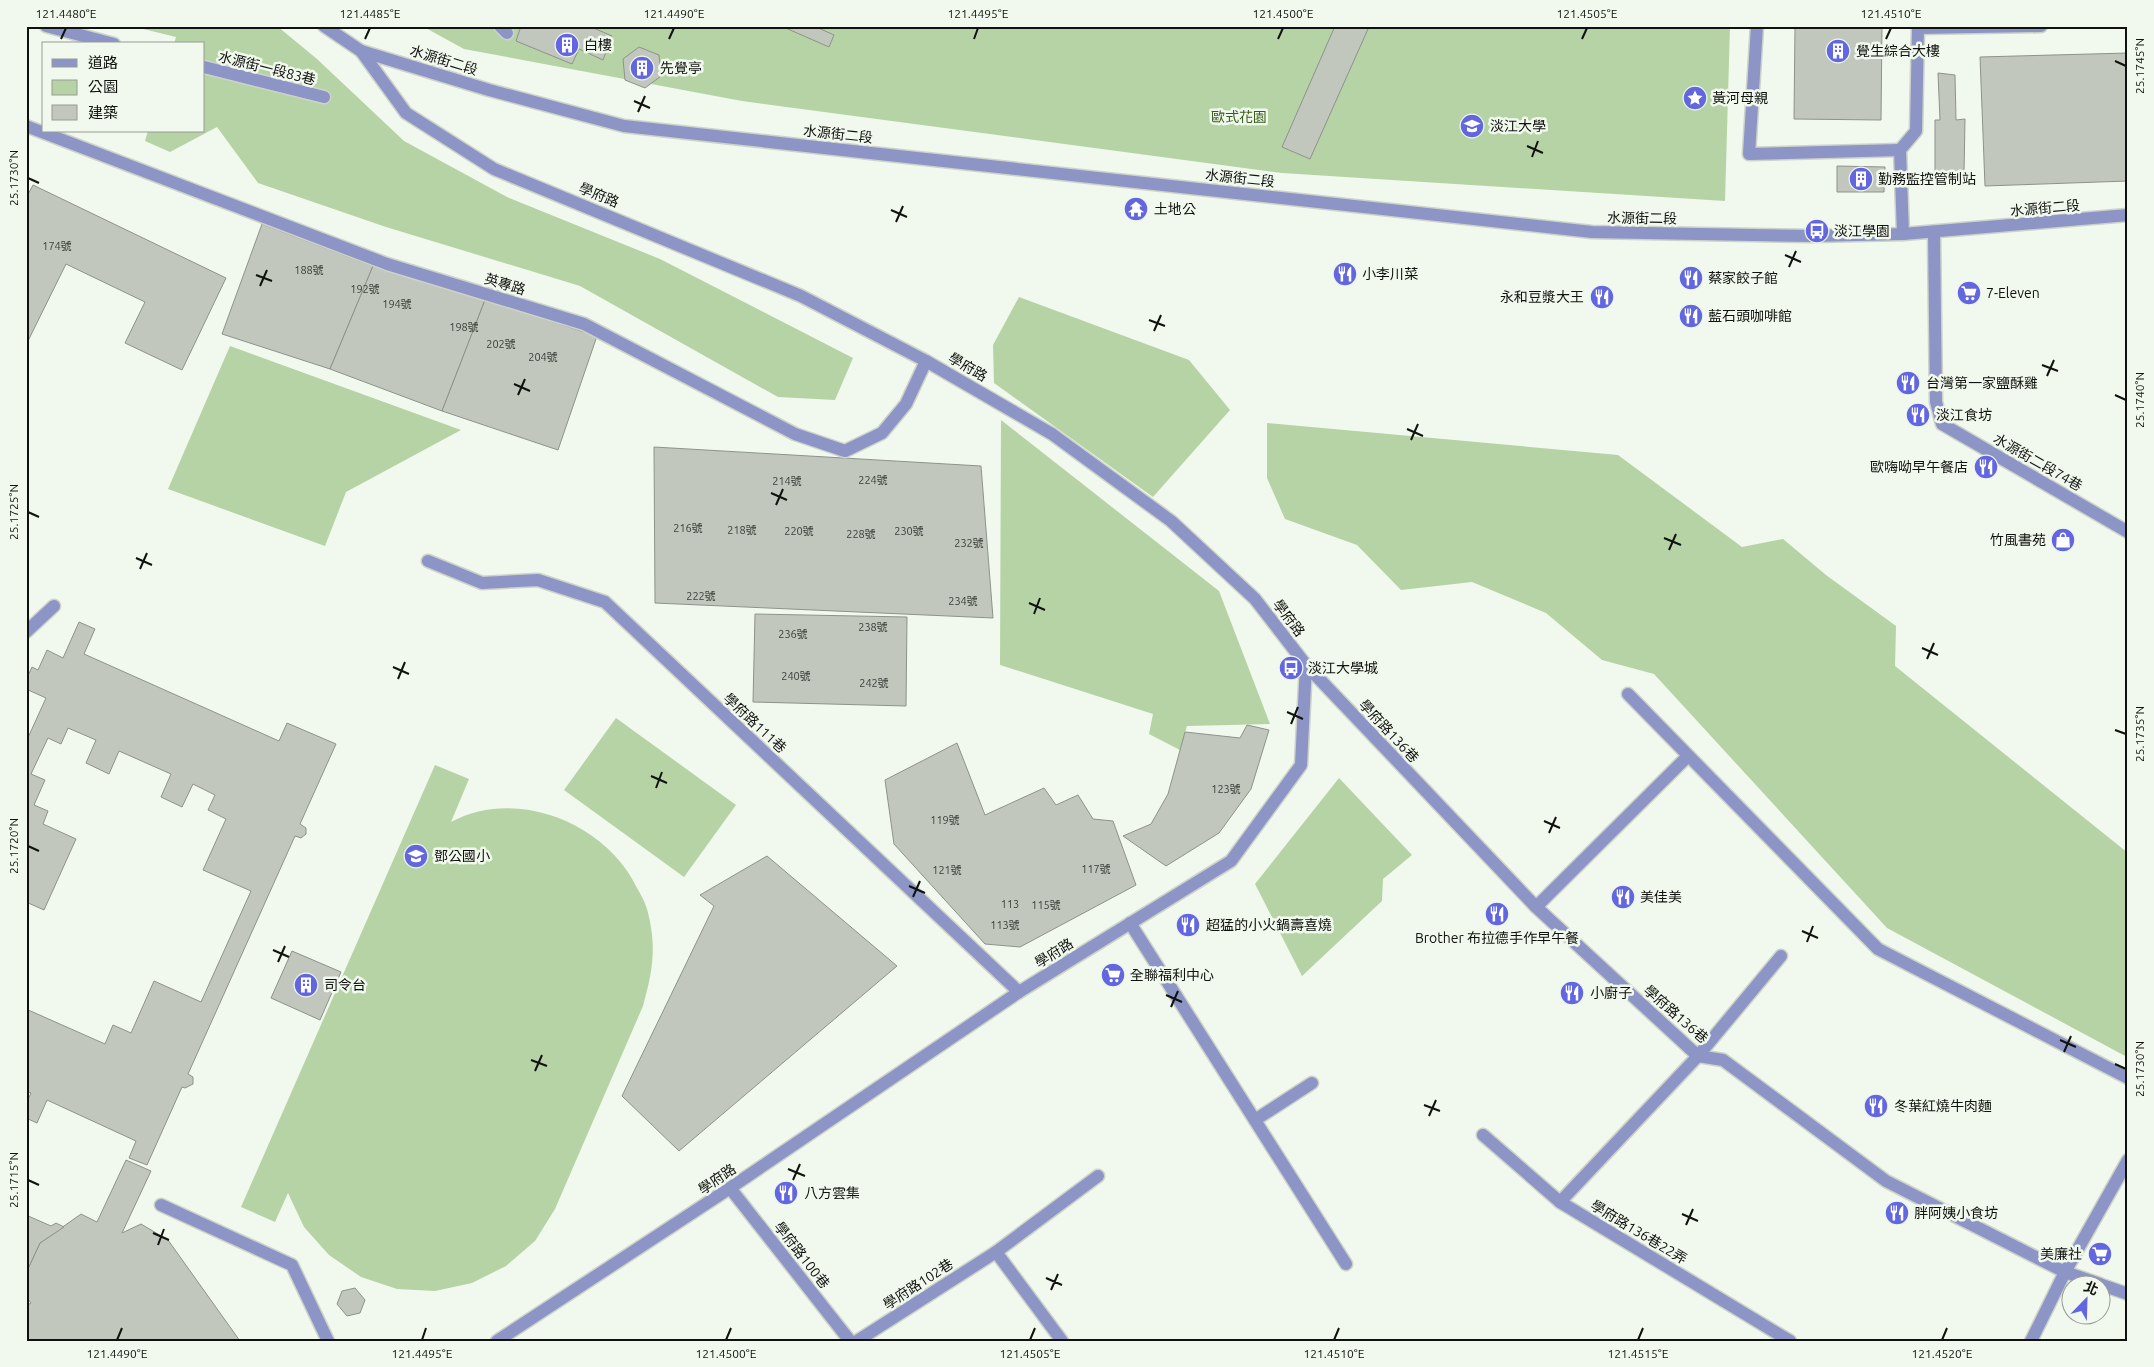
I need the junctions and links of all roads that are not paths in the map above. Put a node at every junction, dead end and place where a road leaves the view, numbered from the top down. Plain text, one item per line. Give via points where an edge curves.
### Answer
1 (46, 26) edge
2 (324, 26) edge
3 (1757, 26) edge
4 (2041, 26) edge
5 (106, 42) edge
6 (361, 50) junction
7 (205, 67) edge
8 (324, 97) dead end
9 (26, 126) edge
10 (1900, 150) junction
11 (2128, 216) edge
12 (1934, 233) junction
13 (1903, 234) junction
14 (926, 361) junction
15 (2128, 532) edge
16 (428, 561) dead end
17 (54, 606) dead end
18 (26, 632) edge
19 (1306, 665) junction
20 (1628, 694) dead end
21 (1688, 756) junction
22 (1536, 907) junction
23 (1130, 923) junction
24 (1781, 956) dead end
25 (1019, 992) junction
26 (1698, 1056) junction
27 (2128, 1078) edge
28 (1312, 1082) dead end
29 (1255, 1120) junction
30 (1484, 1134) dead end
31 (2128, 1160) edge
32 (1098, 1176) dead end
33 (730, 1188) junction
34 (1560, 1202) junction
35 (161, 1205) dead end
36 (996, 1252) junction
37 (1346, 1264) dead end
38 (2065, 1272) junction
39 (2071, 1274) edge
40 (2112, 1289) edge
41 (2128, 1294) edge
42 (328, 1341) edge
43 (497, 1341) edge
44 (850, 1341) edge
45 (857, 1341) edge
46 (1062, 1341) edge
47 (1790, 1341) edge
48 (2031, 1341) edge

1 - 5 street
2 - 6 street, 學府路
3 - 10 street via 1750,154
4 - 10 street via 1918,28 1916,131
6 - 13 street, 水源街二段 via 489,90 624,126 1592,232 1812,236
6 - 14 street, 學府路 via 406,113 494,169 801,296
7 - 8 street, 水源街一段83巷
9 - 14 street, 英專路 via 387,264 584,324 795,434 845,451 882,433 906,404
10 - 13 street
11 - 12 street, 水源街二段
12 - 13 street, 水源街二段
12 - 15 street, 水源街二段74巷 via 1936,402 1942,424
14 - 19 street, 學府路 via 1052,434 1171,521 1255,599
16 - 25 street, 學府路111巷 via 482,583 538,580 605,602
17 - 18 street
19 - 22 street, 學府路136巷
19 - 23 street, 學府路 via 1301,765 1230,861
20 - 21 street
21 - 22 street
21 - 27 street via 1878,949
22 - 26 street, 學府路136巷
23 - 25 street, 學府路
23 - 29 street
24 - 26 street
25 - 33 street, 學府路
26 - 34 street
26 - 38 street, 學府路136巷 via 1723,1060 1886,1181
28 - 29 street
29 - 37 street
30 - 34 street, 學府路136巷22弄
31 - 38 street
32 - 36 street, 學府路102巷
33 - 43 street, 學府路
33 - 44 street, 學府路100巷
34 - 47 street, 學府路136巷22弄
35 - 42 street via 292,1265
36 - 45 street, 學府路102巷
36 - 46 street
38 - 39 street, 學府路136巷
38 - 48 street
40 - 41 street, 學府路136巷

